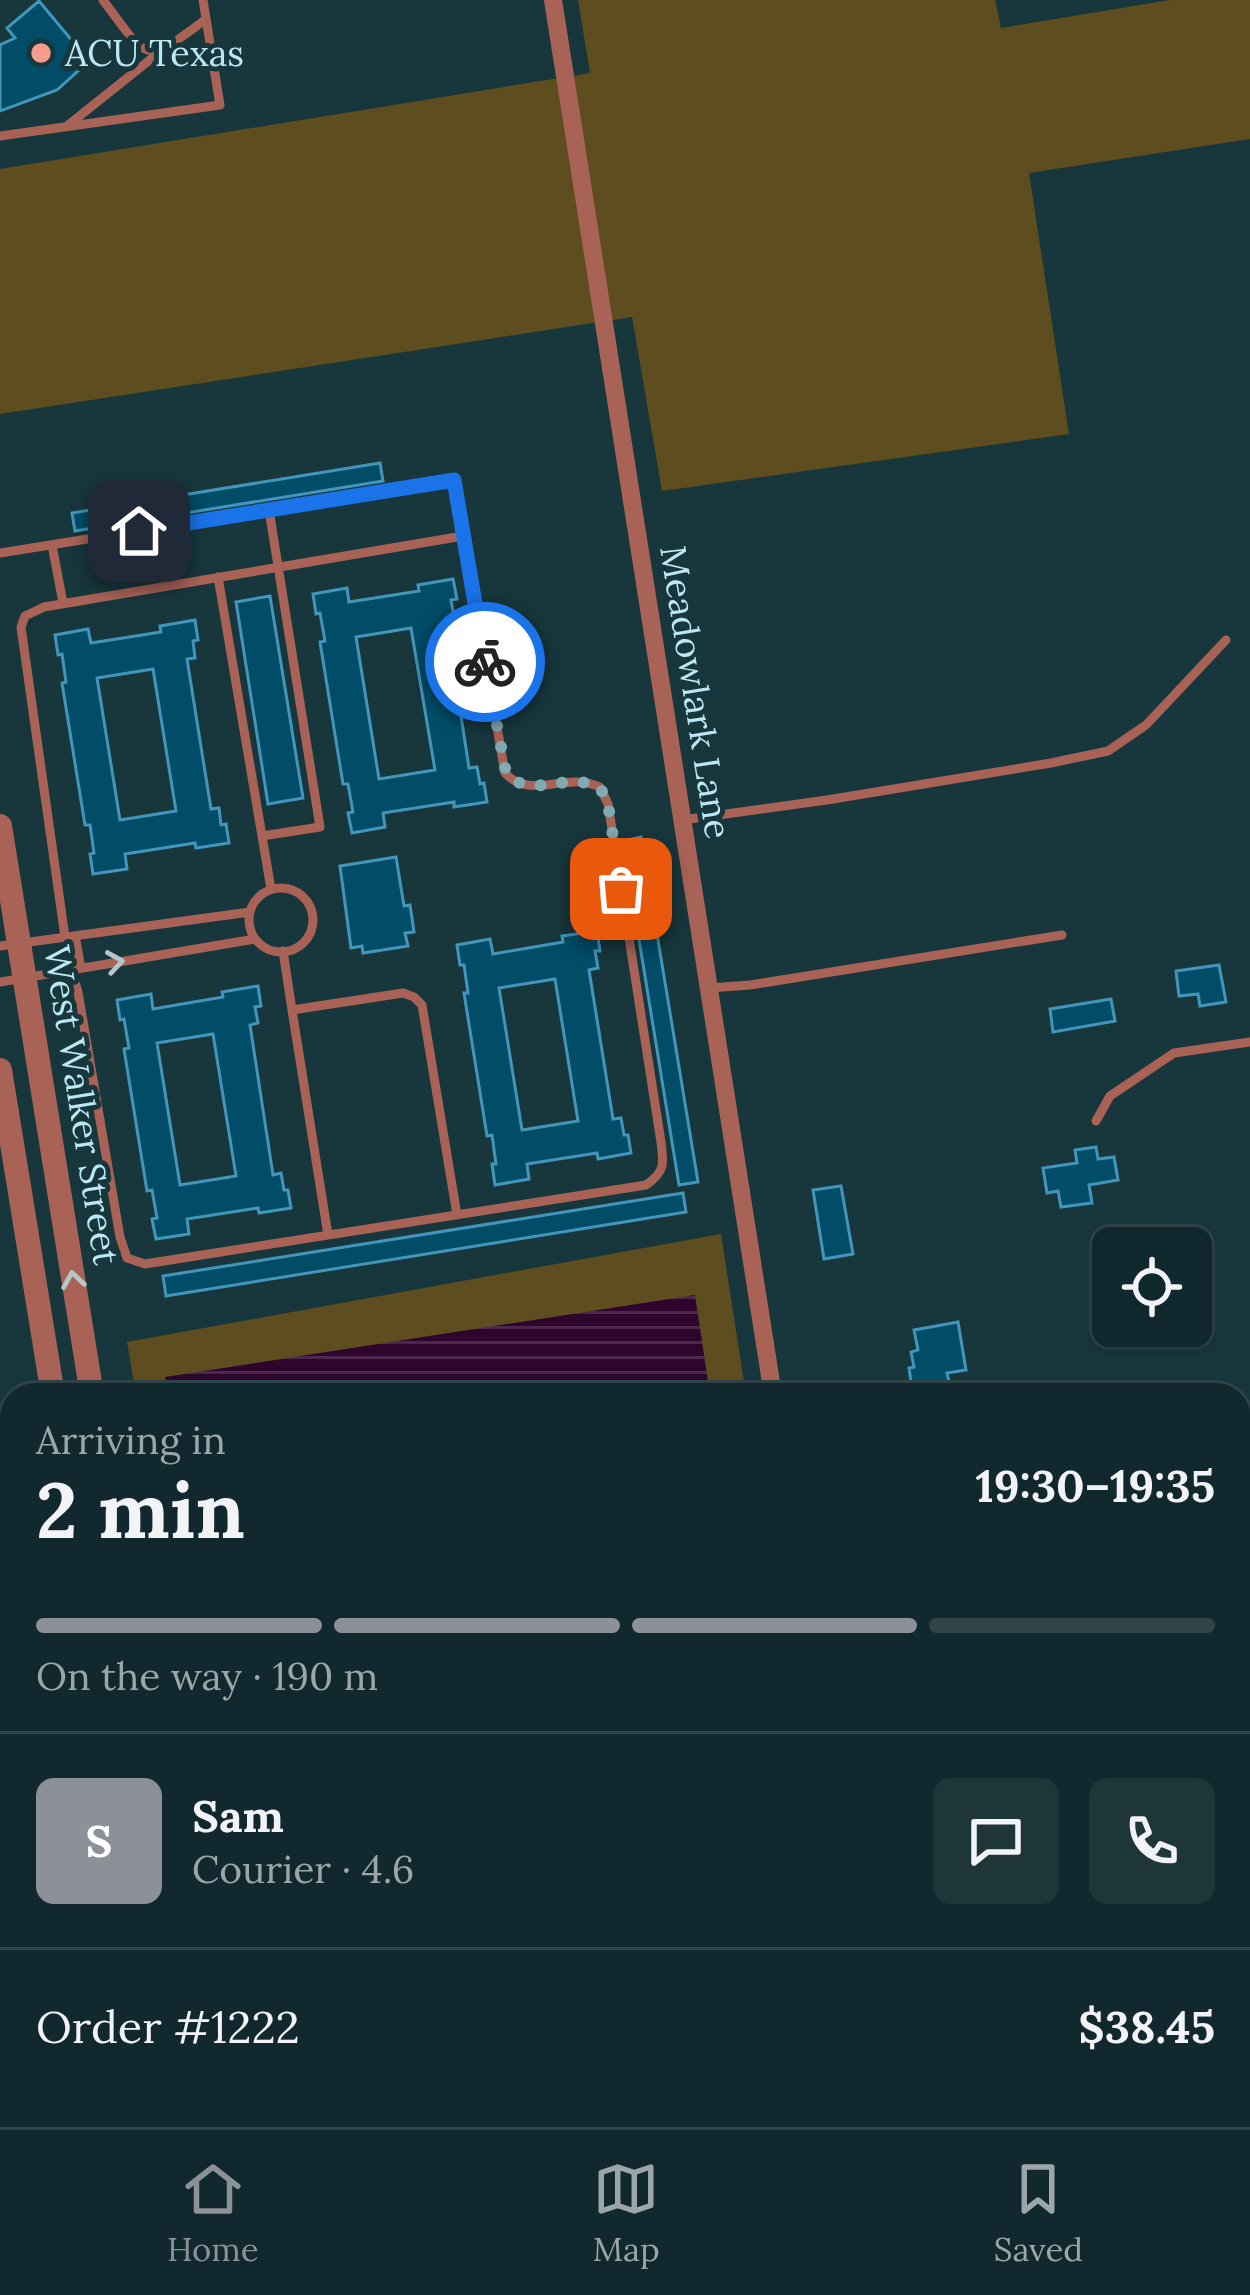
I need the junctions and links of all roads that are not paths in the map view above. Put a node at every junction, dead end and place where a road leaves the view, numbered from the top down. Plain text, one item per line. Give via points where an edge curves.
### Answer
1 (103, 0) edge
2 (203, 0) edge
3 (553, 0) edge
4 (206, 19) junction
5 (161, 51) junction
6 (66, 127) junction
7 (0, 136) edge
8 (269, 510) junction
9 (464, 536) junction
10 (52, 544) junction
11 (0, 554) edge
12 (278, 567) junction
13 (218, 577) junction
14 (63, 603) junction
15 (1226, 640) dead end
16 (682, 820) junction
17 (0, 826) edge
18 (262, 836) junction
19 (271, 889) junction
20 (250, 913) junction
21 (1062, 935) dead end
22 (70, 936) junction
23 (256, 939) junction
24 (9, 945) edge
25 (283, 951) junction
26 (76, 969) junction
27 (12, 979) edge
28 (709, 988) junction
29 (292, 1010) junction
30 (1250, 1042) edge
31 (0, 1070) edge
32 (1096, 1121) dead end
33 (457, 1215) junction
34 (328, 1235) junction
35 (51, 1383) edge
36 (90, 1383) edge
37 (771, 1383) edge

1 - 5 lane via 142,49
2 - 4 lane
3 - 16 street, Meadowlark Lane
4 - 5 lane
4 - 6 lane via 220,105
5 - 6 lane
6 - 7 lane
8 - 9 lane via 454,480
8 - 10 lane
8 - 12 lane
9 - 12 lane
9 - 33 lane via 506,773 528,786 584,780 600,787 608,804 663,1162 646,1185
10 - 11 lane
10 - 14 lane
12 - 13 lane
12 - 18 lane via 320,827
13 - 14 lane
13 - 18 lane
14 - 22 lane via 25,616 21,627
15 - 16 lane via 1146,724 1108,751
16 - 28 street, Meadowlark Lane
17 - 24 street, West Walker Street
18 - 19 lane
19 - 20 lane
19 - 25 lane via 300,893 312,910 307,939
20 - 22 lane
20 - 23 lane
21 - 28 lane
22 - 24 lane
22 - 26 lane
23 - 25 lane
26 -> 23 lane
24 - 27 street, West Walker Street
25 - 29 lane
26 - 27 lane
26 - 34 lane via 128,1258 145,1264
36 -> 27 street, West Walker Street
28 - 37 street, Meadowlark Lane
29 - 33 lane via 403,993 422,1005
29 - 34 lane
30 - 32 lane via 1174,1053 1109,1096
31 - 35 street, West Walker Street
33 - 34 lane

